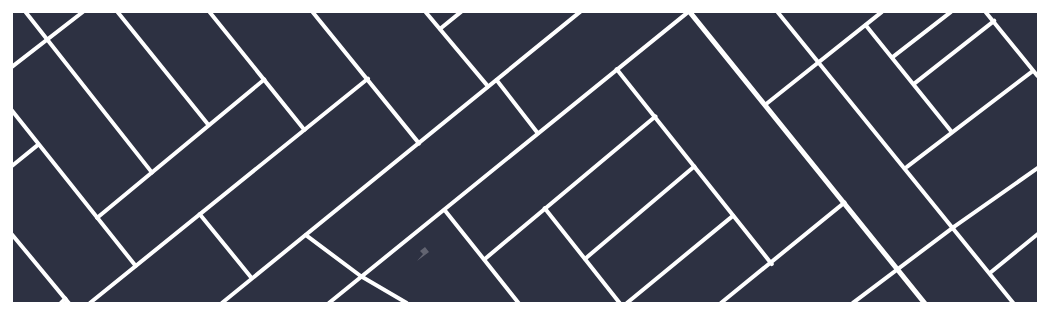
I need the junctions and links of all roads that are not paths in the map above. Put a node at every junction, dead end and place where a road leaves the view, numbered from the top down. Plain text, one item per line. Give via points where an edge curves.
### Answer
1 (26, 12) edge
2 (83, 12) edge
3 (118, 12) edge
4 (210, 12) edge
5 (313, 12) edge
6 (426, 12) edge
7 (461, 12) edge
8 (580, 12) edge
9 (689, 12) edge
10 (779, 12) edge
11 (882, 12) edge
12 (951, 12) edge
13 (986, 12) edge
14 (994, 21) junction
15 (866, 25) junction
16 (440, 29) junction
17 (48, 40) junction
18 (893, 57) junction
19 (820, 61) junction
20 (12, 66) edge
21 (617, 69) junction
22 (1033, 71) junction
23 (1038, 76) edge
24 (368, 79) junction
25 (264, 80) junction
26 (496, 80) junction
27 (914, 84) junction
28 (488, 86) junction
29 (766, 105) junction
30 (12, 110) edge
31 (655, 117) junction
32 (209, 125) junction
33 (305, 130) junction
34 (952, 132) junction
35 (538, 133) junction
36 (419, 143) junction
37 (38, 145) junction
38 (12, 166) edge
39 (694, 167) junction
40 (906, 167) junction
41 (1038, 168) edge
42 (152, 172) junction
43 (844, 203) junction
44 (545, 208) junction
45 (445, 210) junction
46 (200, 214) junction
47 (733, 216) junction
48 (97, 218) junction
49 (954, 226) junction
50 (12, 234) edge
51 (1038, 234) edge
52 (306, 235) junction
53 (485, 259) junction
54 (585, 259) junction
55 (772, 264) junction
56 (136, 266) junction
57 (897, 268) junction
58 (990, 273) junction
59 (361, 276) junction
60 (252, 278) junction
61 (65, 299) junction
62 (61, 303) edge
63 (68, 303) edge
64 (90, 303) edge
65 (222, 303) edge
66 (329, 303) edge
67 (407, 303) edge
68 (518, 303) edge
69 (620, 303) edge
70 (627, 303) edge
71 (721, 303) edge
72 (853, 303) edge
73 (926, 303) edge
74 (1014, 303) edge

1 - 17 street
2 - 17 street
3 - 32 street
4 - 25 street
5 - 24 street
6 - 16 street
7 - 16 street
8 - 26 street
9 - 21 street
9 - 29 street
10 - 19 street
11 - 15 street
12 - 18 street
13 - 14 street
14 - 22 street
14 - 27 street
15 - 18 street
15 - 19 street
16 - 28 street
17 - 20 street
17 - 42 street
18 - 27 street
19 - 29 street
19 - 40 street
21 - 31 street
21 - 35 street
22 - 23 street
22 - 34 street
24 - 33 street
24 - 36 street
25 - 32 street
25 - 33 street
26 - 28 street
26 - 35 street
27 - 34 street
28 - 36 street
29 - 43 street
30 - 37 street
31 - 39 street
31 - 44 street
32 - 42 street
33 - 46 street
34 - 40 street
35 - 45 street
36 - 52 street
37 - 38 street
37 - 48 street
39 - 47 street
39 - 54 street
40 - 49 street
41 - 49 street
42 - 48 street
43 - 55 street
43 - 57 street
44 - 53 street
44 - 54 street
45 - 53 street
45 - 59 street
46 - 56 street
46 - 60 street
47 - 55 street
47 - 70 street
48 - 56 street
49 - 57 street
49 - 58 street
50 - 61 street
51 - 58 street
52 - 59 street
52 - 60 street
53 - 68 street
54 - 69 street
55 - 71 street
56 - 64 street
57 - 72 street
57 - 73 street
58 - 74 street
59 - 66 street
59 - 67 street
60 - 65 street
61 - 62 street
61 - 63 street

